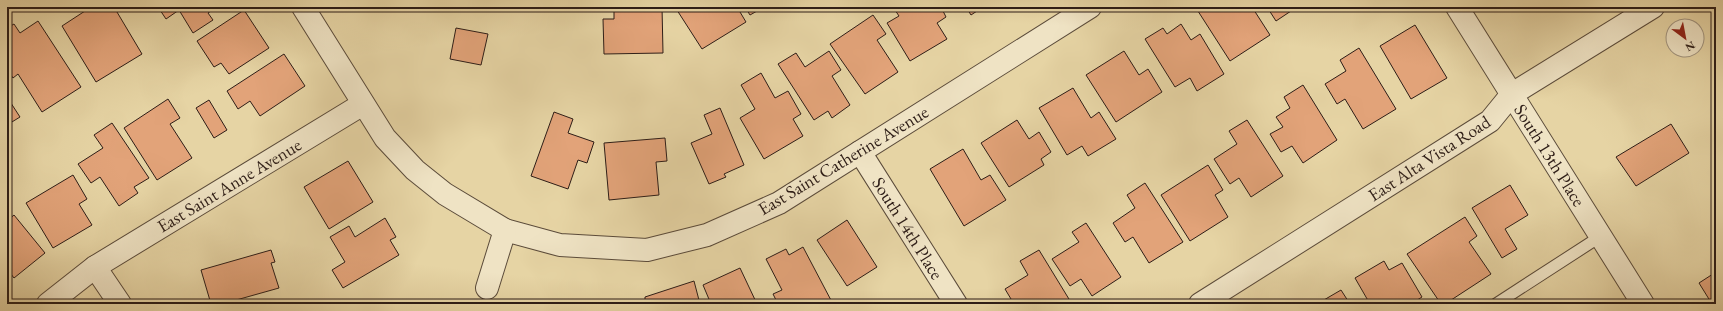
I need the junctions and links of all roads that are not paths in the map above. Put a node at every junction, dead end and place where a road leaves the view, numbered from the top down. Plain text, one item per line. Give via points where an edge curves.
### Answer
1 (303, 7) edge
2 (1090, 7) edge
3 (1457, 7) edge
4 (1653, 7) edge
5 (1512, 94) junction
6 (363, 104) junction
7 (860, 152) junction
8 (505, 230) junction
9 (1601, 236) junction
10 (95, 267) junction
11 (487, 288) dead end
12 (48, 304) edge
13 (120, 304) edge
14 (956, 304) edge
15 (1200, 304) edge
16 (1496, 304) edge
17 (1643, 304) edge

1 - 6 street, East Saint Catherine Avenue
2 - 7 street, East Saint Catherine Avenue
3 - 5 street, South 13th Place
4 - 5 street, East Alta Vista Road
5 - 9 street, South 13th Place
5 - 15 street, East Alta Vista Road via 1490,121
6 - 8 street, East Saint Catherine Avenue via 385,138 415,170 445,194
6 - 10 street, East Saint Anne Avenue
7 - 8 street, East Saint Catherine Avenue via 779,203 707,236 647,250 560,245
7 - 14 street, South 14th Place
8 - 11 street
9 - 16 lane
9 - 17 street, South 13th Place
10 - 12 street, East Saint Anne Avenue
10 - 13 street

